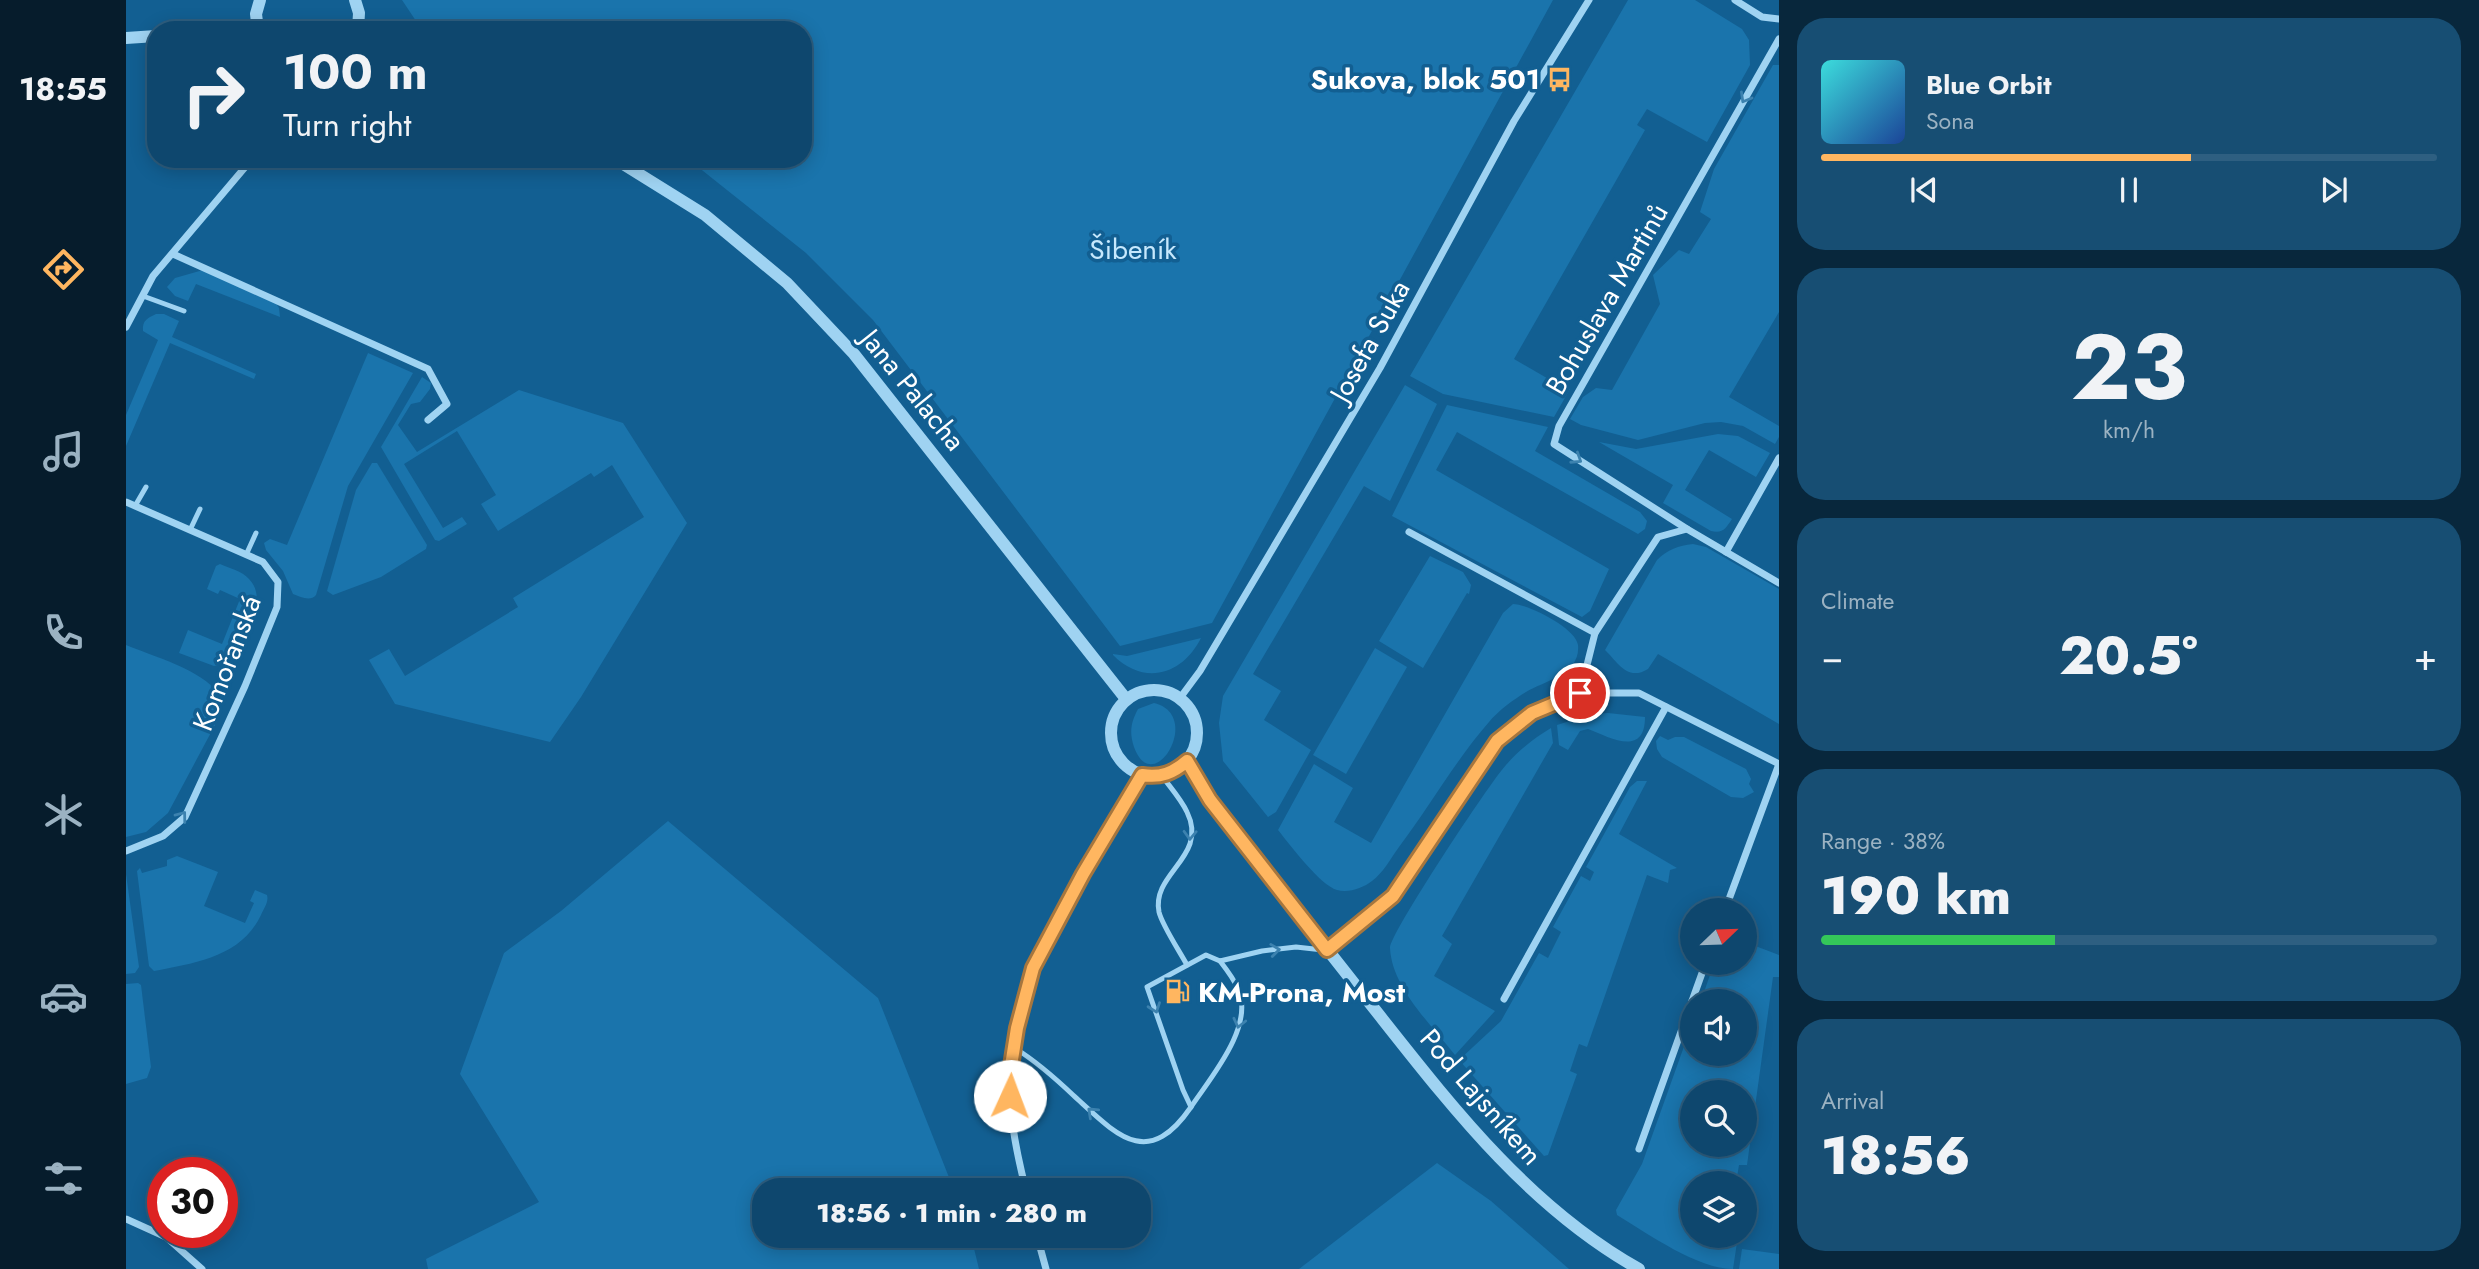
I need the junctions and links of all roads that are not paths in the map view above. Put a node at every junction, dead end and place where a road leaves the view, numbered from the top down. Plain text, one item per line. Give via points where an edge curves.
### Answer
1 (260, 0) edge
2 (355, 0) edge
3 (1588, 0) edge
4 (1735, 0) edge
5 (1779, 19) edge
6 (257, 21) edge
7 (359, 21) edge
8 (147, 37) edge
9 (126, 38) edge
10 (1779, 39) edge
11 (245, 168) edge
12 (629, 168) edge
13 (173, 254) junction
14 (143, 296) junction
15 (184, 311) dead end
16 (126, 327) edge
17 (428, 420) dead end
18 (1779, 458) edge
19 (146, 486) dead end
20 (126, 502) edge
21 (135, 506) junction
22 (200, 509) dead end
23 (1687, 529) junction
24 (190, 530) junction
25 (256, 533) dead end
26 (1409, 533) dead end
27 (1726, 552) junction
28 (246, 555) junction
29 (1779, 583) edge
30 (1595, 634) junction
31 (1580, 693) junction
32 (1180, 698) junction
33 (1126, 699) junction
34 (1666, 706) junction
35 (1187, 761) junction
36 (1779, 764) edge
37 (1142, 775) junction
38 (1162, 776) junction
39 (126, 850) edge
40 (1730, 898) edge
41 (1327, 950) junction
42 (1220, 961) junction
43 (1187, 965) junction
44 (1504, 999) dead end
45 (1680, 1035) edge
46 (1013, 1047) junction
47 (1191, 1107) junction
48 (1639, 1149) dead end
49 (1024, 1178) edge
50 (126, 1219) edge
51 (1040, 1248) edge
52 (202, 1269) edge
53 (1046, 1269) edge
54 (1639, 1269) edge

1 - 6 street
2 - 7 street
3 - 32 street, Josefa Suka via 1514,121 1380,368
4 - 5 street via 1762,17
8 - 9 street
10 -> 23 street, Bohuslava Martinů via 1559,426 1554,444
11 - 13 street
12 - 33 street, Jana Palacha via 705,215 787,283 854,354
13 - 14 street
13 - 17 street via 428,369 447,404
14 - 15 lane
14 - 16 street
18 - 27 street
19 - 21 lane
20 - 21 street, Komořanská
21 - 24 street, Komořanská
22 - 24 lane
23 - 27 street
23 - 30 street via 1658,537
24 - 28 street, Komořanská
25 - 28 lane
26 - 30 street
27 - 29 street
39 -> 28 street, Komořanská via 163,836 185,817 277,607 278,582 263,562
30 - 31 street
31 - 34 street via 1639,693
31 - 41 street via 1532,713 1497,741 1393,896
32 - 33 street via 1153,689
32 - 35 street via 1193,715 1198,735
33 - 37 street via 1112,720 1112,747 1128,768
34 - 36 street
34 - 44 street
35 - 38 street
35 - 41 street, Pod Lajsníkem via 1210,800
36 - 40 street
37 - 38 street
37 - 46 street via 1044,944 1025,992
38 -> 43 lane via 1188,813 1193,832 1189,849 1159,892 1159,912
42 -> 41 lane via 1296,947
41 - 54 street, Pod Lajsníkem via 1446,1099 1514,1175 1550,1208
42 - 43 lane via 1206,956
42 -> 47 lane via 1239,990 1242,1016 1238,1032
43 -> 47 lane via 1147,987
45 - 48 street
47 -> 46 lane via 1160,1138 1126,1139
46 - 49 street via 1012,1113
50 - 52 street via 166,1237
51 - 53 street

